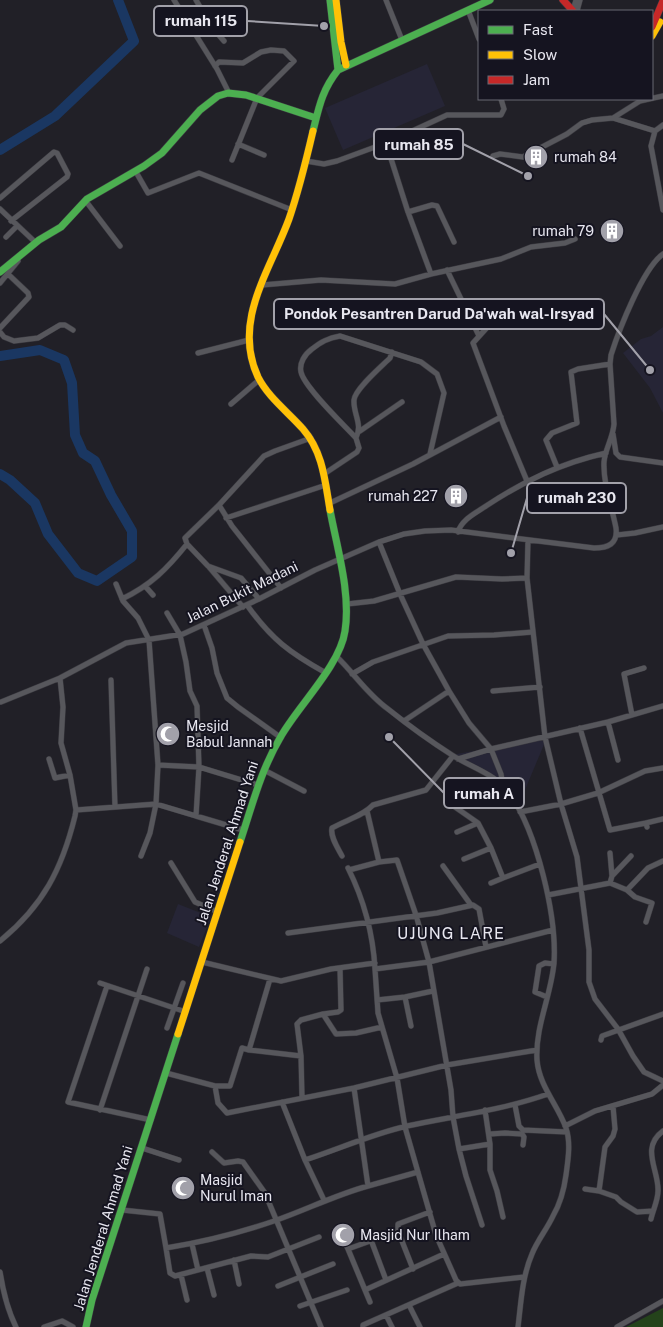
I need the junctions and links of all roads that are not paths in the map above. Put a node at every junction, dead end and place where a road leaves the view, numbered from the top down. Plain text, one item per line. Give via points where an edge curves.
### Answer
1 (174, 0) edge
2 (196, 0) edge
3 (330, 0) edge
4 (336, 0) edge
5 (386, 0) edge
6 (490, 0) edge
7 (563, 0) edge
8 (663, 1) edge
9 (468, 10) junction
10 (573, 10) edge
11 (663, 15) edge
12 (653, 25) edge
13 (653, 34) edge
14 (478, 36) edge
15 (402, 40) junction
16 (224, 41) dead end
17 (346, 65) junction
18 (215, 66) junction
19 (338, 70) junction
20 (228, 93) junction
21 (257, 98) junction
22 (501, 100) edge
23 (645, 100) edge
24 (316, 118) junction
25 (613, 118) junction
26 (663, 125) edge
27 (655, 131) junction
28 (386, 143) junction
29 (238, 144) junction
30 (264, 154) dead end
31 (493, 156) dead end
32 (232, 160) dead end
33 (306, 161) junction
34 (136, 172) junction
35 (0, 198) edge
36 (85, 200) junction
37 (0, 209) edge
38 (292, 210) junction
39 (663, 210) edge
40 (408, 212) junction
41 (11, 220) junction
42 (17, 226) junction
43 (6, 237) dead end
44 (576, 240) dead end
45 (35, 242) junction
46 (454, 242) dead end
47 (120, 246) dead end
48 (24, 253) junction
49 (663, 254) edge
50 (448, 270) junction
51 (0, 272) edge
52 (8, 274) junction
53 (431, 274) junction
54 (0, 284) edge
55 (262, 285) junction
56 (502, 311) dead end
57 (0, 330) edge
58 (73, 330) dead end
59 (479, 336) junction
60 (249, 340) junction
61 (392, 352) junction
62 (198, 353) dead end
63 (610, 364) junction
64 (259, 380) junction
65 (402, 402) dead end
66 (230, 404) dead end
67 (501, 417) junction
68 (360, 431) junction
69 (612, 434) junction
70 (311, 438) junction
71 (356, 438) junction
72 (606, 453) junction
73 (430, 454) junction
74 (663, 463) edge
75 (557, 467) junction
76 (324, 474) junction
77 (527, 481) junction
78 (326, 485) junction
79 (330, 503) junction
80 (219, 505) junction
81 (226, 518) junction
82 (663, 527) edge
83 (458, 532) junction
84 (617, 535) junction
85 (528, 540) junction
86 (380, 542) junction
87 (187, 544) junction
88 (340, 560) junction
89 (208, 566) junction
90 (527, 578) junction
91 (116, 584) dead end
92 (145, 586) junction
93 (282, 588) junction
94 (400, 594) junction
95 (153, 595) dead end
96 (122, 599) junction
97 (260, 599) junction
98 (347, 604) junction
99 (245, 606) junction
100 (166, 613) dead end
101 (204, 625) junction
102 (533, 632) junction
103 (180, 635) junction
104 (148, 640) junction
105 (424, 644) junction
106 (336, 656) junction
107 (644, 668) dead end
108 (326, 673) junction
109 (352, 674) junction
110 (60, 678) junction
111 (111, 680) dead end
112 (540, 686) junction
113 (449, 691) junction
114 (493, 691) dead end
115 (2, 702) dead end
116 (663, 706) edge
117 (632, 715) junction
118 (404, 721) junction
119 (608, 722) junction
120 (580, 728) junction
121 (280, 737) junction
122 (545, 737) junction
123 (491, 749) junction
124 (455, 758) junction
125 (48, 759) dead end
126 (618, 760) dead end
127 (158, 765) junction
128 (199, 767) junction
129 (663, 768) edge
130 (263, 769) junction
131 (70, 774) junction
132 (258, 785) junction
133 (503, 785) junction
134 (304, 791) dead end
135 (598, 793) junction
136 (156, 804) junction
137 (561, 804) junction
138 (455, 807) dead end
139 (115, 808) junction
140 (76, 810) junction
141 (367, 811) junction
142 (520, 812) junction
143 (196, 816) junction
144 (663, 819) edge
145 (478, 824) junction
146 (243, 830) junction
147 (457, 832) dead end
148 (491, 848) junction
149 (610, 853) dead end
150 (141, 856) dead end
151 (342, 856) dead end
152 (631, 856) dead end
153 (464, 859) dead end
154 (663, 861) edge
155 (379, 862) junction
156 (171, 864) dead end
157 (540, 864) junction
158 (443, 866) dead end
159 (612, 876) junction
160 (503, 878) junction
161 (491, 883) dead end
162 (610, 883) junction
163 (581, 888) junction
164 (627, 890) junction
165 (548, 895) junction
166 (471, 905) junction
167 (218, 912) junction
168 (416, 915) junction
169 (369, 921) junction
170 (646, 922) dead end
171 (553, 930) junction
172 (288, 933) dead end
173 (0, 941) edge
174 (486, 947) junction
175 (202, 962) junction
176 (429, 962) junction
177 (554, 964) junction
178 (375, 966) junction
179 (147, 968) dead end
180 (340, 968) junction
181 (270, 979) junction
182 (183, 983) dead end
183 (100, 984) dead end
184 (107, 986) junction
185 (433, 991) junction
186 (137, 996) junction
187 (405, 997) junction
188 (547, 997) junction
189 (377, 1000) junction
190 (174, 1008) junction
191 (186, 1012) junction
192 (323, 1014) junction
193 (663, 1014) edge
194 (411, 1026) dead end
195 (382, 1027) junction
196 (168, 1028) dead end
197 (618, 1029) junction
198 (601, 1040) dead end
199 (249, 1050) junction
200 (537, 1050) junction
201 (302, 1056) junction
202 (447, 1065) junction
203 (166, 1073) junction
204 (397, 1078) junction
205 (663, 1081) edge
206 (663, 1085) edge
207 (216, 1086) junction
208 (354, 1088) junction
209 (548, 1094) junction
210 (302, 1097) junction
211 (282, 1102) junction
212 (515, 1106) junction
213 (613, 1106) junction
214 (100, 1110) junction
215 (485, 1110) junction
216 (454, 1117) junction
217 (151, 1120) junction
218 (405, 1127) junction
219 (566, 1129) junction
220 (663, 1131) edge
221 (490, 1134) junction
222 (362, 1140) junction
223 (490, 1144) junction
224 (523, 1145) dead end
225 (142, 1148) junction
226 (459, 1150) junction
227 (212, 1152) dead end
228 (179, 1160) dead end
229 (305, 1160) junction
230 (418, 1172) junction
231 (368, 1186) junction
232 (585, 1189) dead end
233 (599, 1191) junction
234 (324, 1200) junction
235 (122, 1210) junction
236 (653, 1211) junction
237 (430, 1212) junction
238 (503, 1217) dead end
239 (650, 1219) dead end
240 (276, 1220) junction
241 (482, 1225) dead end
242 (398, 1231) junction
243 (319, 1237) dead end
244 (371, 1240) junction
245 (345, 1243) dead end
246 (192, 1244) junction
247 (166, 1248) junction
248 (348, 1249) junction
249 (289, 1250) junction
250 (444, 1254) junction
251 (234, 1260) junction
252 (333, 1264) dead end
253 (207, 1268) junction
254 (413, 1269) junction
255 (198, 1270) junction
256 (0, 1272) edge
257 (181, 1275) junction
258 (300, 1277) junction
259 (524, 1278) junction
260 (386, 1280) junction
261 (458, 1283) junction
262 (239, 1284) dead end
263 (278, 1286) dead end
264 (347, 1290) dead end
265 (365, 1290) junction
266 (214, 1295) dead end
267 (188, 1300) dead end
268 (663, 1301) edge
269 (370, 1302) dead end
270 (311, 1303) junction
271 (410, 1305) junction
272 (300, 1306) dead end
273 (386, 1315) junction
274 (16, 1327) edge
275 (44, 1327) edge
276 (72, 1327) edge
277 (86, 1327) edge
278 (321, 1327) edge
279 (363, 1327) edge
280 (392, 1327) edge
281 (420, 1327) edge
282 (518, 1327) edge
283 (617, 1327) edge

1 - 18 street
2 - 16 street
3 - 19 main road
4 - 17 main road
5 - 15 street
6 - 9 main road, Jalan Jenderal Ahmad Yani
7 - 10 main road
8 - 12 main road
9 - 14 street
9 - 15 main road, Jalan Jenderal Ahmad Yani
11 - 13 main road
15 - 17 main road, Jalan Jenderal Ahmad Yani
17 - 19 main road, Jalan Jenderal Ahmad Yani
18 - 20 street
18 - 21 street via 219,62 243,63 264,51 286,53 293,63
19 - 24 main road, Jalan Jenderal Ahmad Yani via 325,89
20 - 21 main road
20 - 34 main road via 208,103 164,152
21 - 24 main road
21 - 29 street
22 - 28 street via 504,110 500,115 448,115
23 - 25 street
24 - 33 main road, Jalan Jenderal Ahmad Yani
25 - 27 street
25 - 31 street via 582,123 523,157
26 - 27 street
27 - 39 street via 651,151
28 - 33 street via 324,164
28 - 40 street
29 - 30 street
29 - 32 street
33 - 38 main road, Jalan Jenderal Ahmad Yani
34 - 36 main road
34 - 38 street via 148,193 199,173
35 - 41 street via 54,152 57,153 68,174 66,179
36 - 45 main road via 64,224
36 - 47 street
37 - 41 street
38 - 55 main road, Jalan Jenderal Ahmad Yani
40 - 46 street via 437,206
40 - 53 street
41 - 42 street
42 - 43 street
42 - 45 street
44 - 50 street via 531,247 501,259
45 - 48 main road
48 - 51 main road
48 - 52 street
49 - 63 street via 644,276 615,344
50 - 53 street
50 - 59 street
52 - 54 street
52 - 57 street via 29,296
53 - 55 street via 396,284 321,280
55 - 60 main road, Jalan Jenderal Ahmad Yani via 250,319
56 - 59 street
57 - 58 street via 4,337 14,341 38,338 60,325
59 - 67 street via 473,343
60 - 62 street
60 - 64 main road, Jalan Jenderal Ahmad Yani via 251,360
61 - 68 street via 354,399
61 - 71 street via 340,336 322,341 305,355 301,373
61 - 73 street via 428,366 442,385 444,393
63 - 69 street
63 - 75 street via 571,372 577,423 552,433 546,440
64 - 66 street
64 - 70 main road, Jalan Jenderal Ahmad Yani
65 - 68 street
67 - 73 street
67 - 77 street
68 - 71 street
69 - 72 street
69 - 74 street via 620,457
70 - 76 main road, Jalan Jenderal Ahmad Yani
70 - 80 street via 264,456
71 - 76 street via 357,452
72 - 75 street
72 - 84 street via 604,475
73 - 79 street
75 - 77 street
76 - 78 main road, Jalan Jenderal Ahmad Yani
77 - 83 street via 468,518
78 - 79 main road, Jalan Jenderal Ahmad Yani
78 - 81 street
79 - 88 main road, Jalan Jenderal Ahmad Yani
80 - 81 street
80 - 87 street via 187,534
81 - 93 street
82 - 84 street
83 - 85 street, Jalan Bukit Madani
83 - 86 street, Jalan Bukit Madani via 426,531
84 - 85 street, Jalan Bukit Madani via 613,543 604,548
85 - 90 street
86 - 88 street, Jalan Bukit Madani
86 - 94 street
87 - 89 street
87 - 92 street via 171,565
88 - 93 street, Jalan Bukit Madani
88 - 98 main road, Jalan Jenderal Ahmad Yani
89 - 97 street via 241,578
89 - 99 street
90 - 94 street via 456,578
90 - 102 street
91 - 96 street
92 - 95 street
92 - 96 street
93 - 97 street, Jalan Bukit Madani
94 - 98 street
94 - 105 street
96 - 104 street via 138,618
97 - 99 street, Jalan Bukit Madani
98 - 106 main road, Jalan Jenderal Ahmad Yani via 346,632
99 - 101 street, Jalan Bukit Madani
99 - 108 street via 276,640
100 - 103 street
101 - 103 street, Jalan Bukit Madani
101 - 121 street via 227,698
102 - 105 street via 452,635
102 - 112 street
103 - 104 street, Jalan Bukit Madani
103 - 128 street via 189,687 197,706
104 - 110 street, Jalan Bukit Madani via 119,646
104 - 127 street
105 - 109 street via 373,662
105 - 113 street
106 - 108 main road, Jalan Jenderal Ahmad Yani
106 - 109 street
107 - 117 street via 624,674
108 - 121 main road, Jalan Jenderal Ahmad Yani
109 - 118 street via 374,699
110 - 115 street, Jalan Bukit Madani
110 - 131 street via 63,707 61,743
111 - 139 street
112 - 114 street
112 - 122 street
113 - 118 street
113 - 123 street via 469,723
116 - 117 street
117 - 119 street
118 - 124 street
119 - 120 street
119 - 126 street
120 - 122 street
120 - 135 street
121 - 130 main road, Jalan Jenderal Ahmad Yani
122 - 123 street
122 - 137 street
123 - 124 street
123 - 133 street
124 - 133 street
124 - 141 street via 426,790 373,805
125 - 131 street via 55,778
127 - 128 street
127 - 136 street
128 - 132 street
128 - 143 street
129 - 135 street via 645,772
130 - 132 main road, Jalan Jenderal Ahmad Yani
130 - 134 street
131 - 140 street
132 - 146 main road, Jalan Jenderal Ahmad Yani
133 - 142 street
135 - 137 street
135 - 144 street via 610,830
136 - 139 street
136 - 143 street
136 - 150 street
137 - 142 street
137 - 163 street via 576,848
138 - 145 street
139 - 140 street
140 - 173 street via 59,866 44,895
141 - 151 street via 332,828
141 - 155 street
142 - 157 street
143 - 146 street
145 - 147 street
145 - 148 street
146 - 167 main road, Jalan Jenderal Ahmad Yani
148 - 153 street
148 - 160 street
149 - 159 street
152 - 159 street
154 - 164 street via 648,868
155 - 168 street via 397,859
155 - 169 street via 348,869
156 - 167 street via 195,902
157 - 160 street
157 - 165 street
158 - 166 street
159 - 162 street
160 - 161 street
162 - 163 street
162 - 164 street
163 - 165 street
163 - 197 street via 589,950 589,982 595,999
164 - 170 street via 635,897 652,903
165 - 171 street
166 - 168 street
166 - 174 street via 478,909
167 - 175 main road, Jalan Jenderal Ahmad Yani
168 - 169 street
168 - 176 street
169 - 172 street
169 - 178 street
171 - 174 street
171 - 177 street
174 - 176 street
175 - 181 street
175 - 191 main road, Jalan Jenderal Ahmad Yani
176 - 178 street
176 - 185 street
177 - 188 street
177 - 188 street via 539,966 535,992
178 - 180 street
178 - 189 street
179 - 186 street
180 - 181 street via 283,981
180 - 192 street via 341,1010
181 - 199 street
182 - 190 street
183 - 184 street
184 - 186 street
184 - 214 street via 68,1102
185 - 187 street
185 - 202 street
186 - 190 street
186 - 214 street
187 - 189 street
187 - 194 street
188 - 200 street
189 - 195 street
190 - 191 street
190 - 196 street
191 - 203 main road, Jalan Jenderal Ahmad Yani
192 - 195 street via 336,1034
192 - 201 street via 297,1024
193 - 197 street
195 - 204 street
197 - 198 street via 602,1036
197 - 205 street via 644,1072
199 - 201 street
199 - 207 street via 242,1048 230,1086
200 - 202 street
200 - 209 street via 538,1069
201 - 210 street
202 - 204 street
202 - 216 street
203 - 207 street
203 - 217 main road, Jalan Jenderal Ahmad Yani
204 - 208 street
204 - 218 street
206 - 213 street via 652,1094
207 - 211 street via 218,1103 227,1113
208 - 210 street
208 - 222 street
209 - 212 street
209 - 219 street
210 - 211 street
211 - 229 street
212 - 215 street
212 - 219 street via 519,1126 523,1130
213 - 219 street via 588,1114
213 - 233 street via 615,1129 604,1147
214 - 217 street
215 - 216 street
215 - 221 street
216 - 218 street
216 - 226 street
217 - 225 main road, Jalan Jenderal Ahmad Yani
218 - 222 street
218 - 230 street
219 - 259 street via 567,1167 561,1198 532,1254
220 - 236 street via 652,1145 658,1190
221 - 223 street
221 - 224 street via 522,1134
222 - 229 street
222 - 231 street
223 - 226 street
223 - 238 street via 490,1170
225 - 228 street
225 - 235 main road, Jalan Jenderal Ahmad Yani
226 - 241 street
227 - 240 street via 224,1163 244,1163 262,1189
229 - 234 street
230 - 231 street
230 - 237 street
231 - 234 street
232 - 233 street
233 - 236 street via 616,1197 637,1212
234 - 240 street
235 - 247 street via 160,1214
235 - 277 main road, Jalan Jenderal Ahmad Yani
236 - 239 street
237 - 242 street via 400,1224
237 - 250 street
240 - 246 street
240 - 249 street
242 - 244 street
242 - 254 street
243 - 249 street
244 - 248 street
244 - 260 street
245 - 248 street
246 - 247 street
246 - 255 street
247 - 257 street via 171,1274
248 - 265 street
249 - 251 street via 268,1258 254,1256
249 - 258 street
250 - 254 street
250 - 261 street
251 - 253 street
251 - 262 street
252 - 258 street
253 - 255 street
253 - 266 street
254 - 260 street
255 - 257 street
256 - 274 street via 3,1292
257 - 267 street
258 - 263 street
258 - 270 street
259 - 261 street
259 - 282 street
260 - 265 street
261 - 271 street
264 - 270 street
265 - 269 street
268 - 283 street
270 - 272 street
270 - 278 street
271 - 273 street
271 - 281 street
273 - 279 street
273 - 280 street
275 - 276 street via 62,1321

